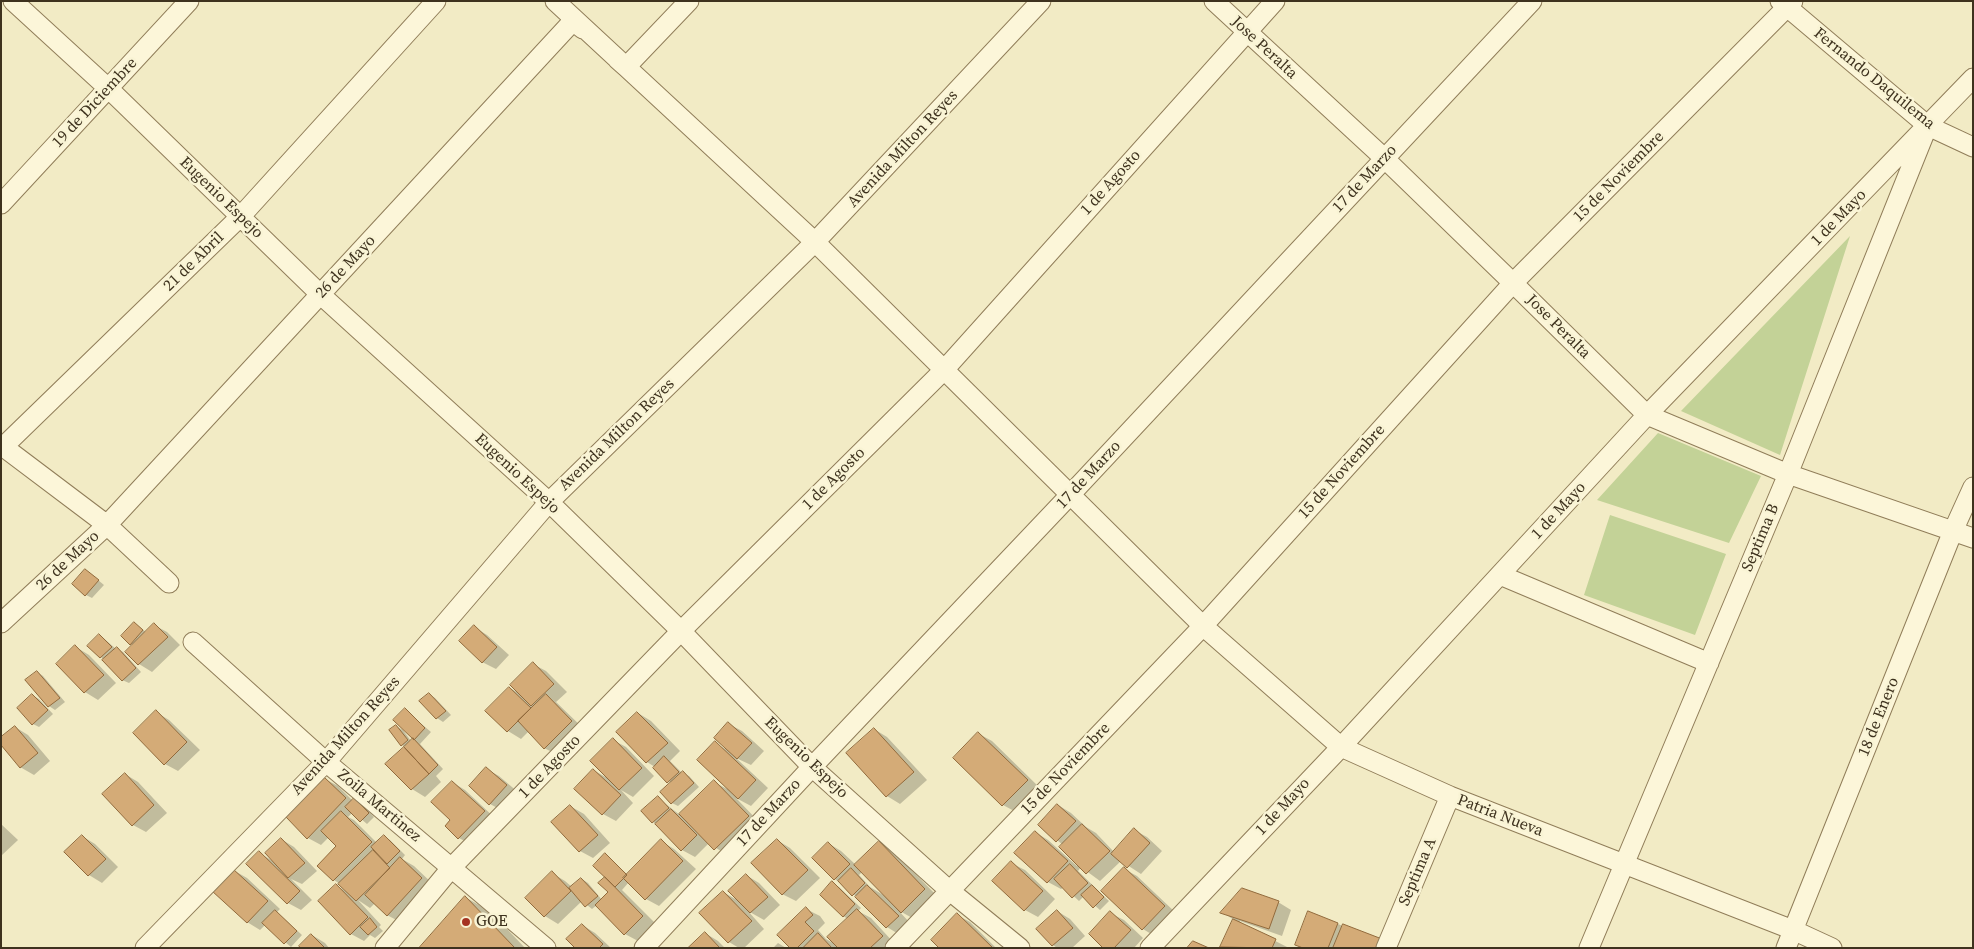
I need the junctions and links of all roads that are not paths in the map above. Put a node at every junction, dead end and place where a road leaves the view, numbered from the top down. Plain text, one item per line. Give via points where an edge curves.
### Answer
1 (13, 1) edge
2 (188, 1) edge
3 (436, 1) edge
4 (555, 1) edge
5 (689, 1) edge
6 (1041, 1) edge
7 (1214, 1) edge
8 (1275, 1) edge
9 (1532, 1) edge
10 (1787, 4) edge
11 (1246, 32) junction
12 (626, 68) junction
13 (1973, 78) edge
14 (109, 89) junction
15 (1928, 126) junction
16 (1973, 147) edge
17 (1384, 158) junction
18 (1, 204) edge
19 (241, 216) junction
20 (814, 242) junction
21 (1514, 283) junction
22 (321, 295) junction
23 (944, 370) junction
24 (1647, 415) junction
25 (2, 446) edge
26 (1788, 474) junction
27 (1973, 487) edge
28 (1070, 495) junction
29 (548, 502) junction
30 (107, 525) junction
31 (1953, 531) junction
32 (1973, 538) edge
33 (1500, 575) junction
34 (169, 583) dead end
35 (1, 623) edge
36 (1202, 626) junction
37 (681, 631) junction
38 (192, 642) dead end
39 (1709, 663) junction
40 (1341, 747) junction
41 (326, 762) junction
42 (812, 767) junction
43 (1450, 796) junction
44 (1623, 864) junction
45 (452, 867) junction
46 (950, 891) junction
47 (1793, 930) junction
48 (145, 948) edge
49 (384, 948) edge
50 (546, 948) edge
51 (644, 948) edge
52 (895, 948) edge
53 (1020, 948) edge
54 (1150, 948) edge
55 (1386, 948) edge
56 (1589, 948) edge
57 (1786, 948) edge
58 (1832, 948) edge

1 - 14 street, Eugenio Espejo
2 - 14 street, 19 de Diciembre
3 - 19 street, 21 de Abril
4 - 12 street
5 - 12 street
6 - 20 street, Avenida Milton Reyes
7 - 11 street, Jose Peralta
8 - 11 street, 1 de Agosto
9 - 17 street, 17 de Marzo
10 - 15 street, Fernando Daquilema
10 - 21 street, 15 de Noviembre
11 - 17 street, Jose Peralta
11 - 23 street, 1 de Agosto
12 - 20 street, Patria Nueva
12 - 22 street, 26 de Mayo via 573,21
13 - 15 street, 1 de Mayo
14 - 18 street, 19 de Diciembre
14 - 19 street, Eugenio Espejo
15 - 16 street, Fernando Daquilema
15 - 24 street, 1 de Mayo
15 - 26 street, Septima B
17 - 21 street, Jose Peralta
17 - 28 street, 17 de Marzo
19 - 22 street, Eugenio Espejo
19 - 25 street, 21 de Abril
20 - 23 street, Patria Nueva
20 - 29 street, Avenida Milton Reyes
21 - 24 street, Jose Peralta
21 - 36 street, 15 de Noviembre
22 - 29 street, Eugenio Espejo
22 - 30 street, 26 de Mayo
23 - 28 street, Patria Nueva
23 - 37 street, 1 de Agosto
24 - 26 street, Jose Peralta
24 - 33 street, 1 de Mayo
25 - 30 street
26 - 31 street, Jose Peralta
26 - 39 street, Septima B
27 - 31 street, 18 de Enero
28 - 36 street, Patria Nueva
28 - 42 street, 17 de Marzo
29 - 37 street, Eugenio Espejo
29 - 41 street, Avenida Milton Reyes
30 - 34 street
30 - 35 street, 26 de Mayo
31 - 32 street, Jose Peralta
31 - 47 street, 18 de Enero
33 - 39 street
33 - 40 street, 1 de Mayo
36 - 40 street, Patria Nueva
36 - 46 street, 15 de Noviembre
37 - 42 street, Eugenio Espejo
37 - 45 street, 1 de Agosto
38 - 41 street, Zoila Martinez
39 - 44 street, Septima B
40 - 43 street, Patria Nueva
40 - 54 street, 1 de Mayo
41 - 45 street, Zoila Martinez
41 - 48 street, Avenida Milton Reyes
42 - 46 street, Eugenio Espejo
42 - 51 street, 17 de Marzo
43 - 44 street, Patria Nueva
43 - 55 street, Septima A
44 - 47 street, Patria Nueva
44 - 56 street, Septima B
45 - 49 street, 1 de Agosto
45 - 50 street, Zoila Martinez
46 - 52 street, 15 de Noviembre
46 - 53 street, Eugenio Espejo
47 - 57 street, 18 de Enero
47 - 58 street, Patria Nueva

